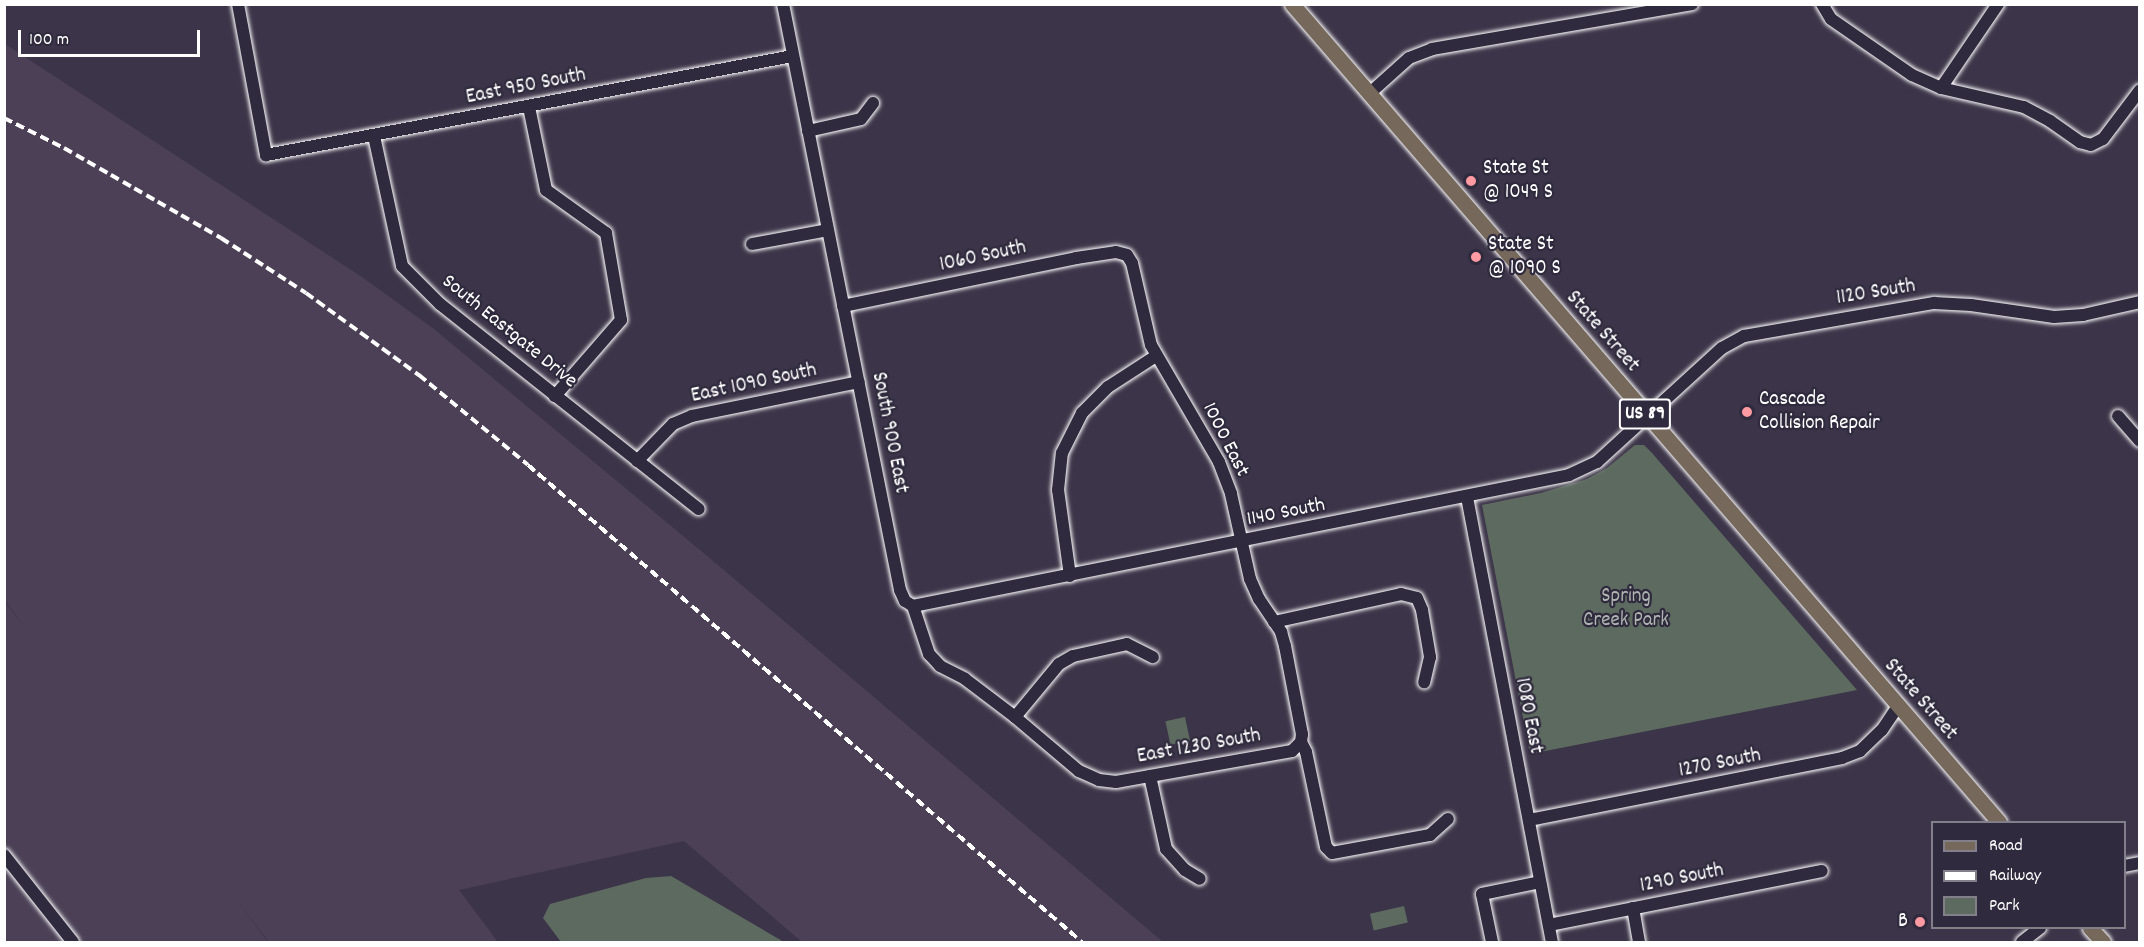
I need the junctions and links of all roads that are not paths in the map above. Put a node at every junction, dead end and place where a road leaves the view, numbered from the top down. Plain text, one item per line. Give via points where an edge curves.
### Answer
1 (238, 4) edge
2 (783, 4) edge
3 (1292, 4) edge
4 (1692, 4) edge
5 (1822, 4) edge
6 (1998, 4) edge
7 (793, 56) junction
8 (1941, 88) junction
9 (2139, 90) edge
10 (1370, 93) junction
11 (873, 104) dead end
12 (529, 107) junction
13 (808, 131) junction
14 (374, 136) junction
15 (828, 230) junction
16 (752, 244) dead end
17 (1130, 259) joint
18 (2139, 302) edge
19 (843, 306) junction
20 (1156, 356) junction
21 (860, 382) junction
22 (555, 396) junction
23 (2118, 416) dead end
24 (1647, 417) junction
25 (2139, 441) edge
26 (637, 461) junction
27 (1467, 497) junction
28 (699, 509) dead end
29 (1241, 542) junction
30 (1070, 576) junction
31 (913, 606) junction
32 (1274, 622) junction
33 (1153, 657) dead end
34 (1424, 682) dead end
35 (1898, 706) junction
36 (1015, 717) junction
37 (1301, 742) junction
38 (1150, 776) junction
39 (1099, 780) joint
40 (1448, 819) dead end
41 (1529, 820) junction
42 (1998, 821) edge
43 (4, 855) edge
44 (1822, 871) dead end
45 (1200, 879) dead end
46 (1540, 882) junction
47 (1633, 908) junction
48 (1548, 925) junction
49 (2038, 929) edge
50 (2092, 929) edge
51 (73, 942) edge
52 (1492, 942) edge
53 (1552, 942) edge
54 (1640, 942) edge
55 (2022, 942) edge
56 (2103, 942) edge

1 - 14 street, East 950 South via 266,155
2 - 7 street, South 900 East
3 - 10 main road, State Street / US 89
4 - 10 street via 1432,49 1409,58
5 - 8 street via 1831,19 1861,42 1911,75
6 - 8 street
7 - 12 street, East 950 South
7 - 13 street, South 900 East
8 - 9 street via 2024,107 2091,145 2103,139
10 - 24 main road, State Street / US 89
11 - 13 street via 861,119
12 - 14 street, East 950 South
12 - 22 street via 546,190 606,232 621,320
13 - 15 street, South 900 East
14 - 22 street, South Eastgate Drive via 402,266 440,304
15 - 16 street
15 - 19 street, South 900 East
17 - 19 street, 1060 South via 1122,253 1104,253
17 - 20 street, 1000 East via 1146,331
18 - 24 street, 1120 South via 2083,315 2054,317 1934,303 1765,331 1744,336 1722,348
19 - 21 street, South 900 East
20 - 29 street, 1000 East via 1219,462 1232,494
20 - 30 street via 1108,387 1082,412 1062,453 1058,490
21 - 26 street, East 1090 South via 692,416 673,424
21 - 31 street, South 900 East via 900,590 905,601
22 - 26 street, South Eastgate Drive
23 - 25 street
24 - 27 street, 1140 South via 1597,462 1551,480
24 - 35 main road, State Street / US 89
26 - 28 street, South Eastgate Drive
27 - 29 street, 1140 South
27 - 41 street, 1080 East
29 - 30 street, 1140 South
29 - 32 street, 1000 East via 1255,592
30 - 31 street, 1140 South
31 - 36 street, South 900 East via 929,654 940,666 966,679
32 - 34 street via 1401,594 1417,598 1430,657
32 - 37 street, 1000 East via 1286,646
33 - 36 street via 1127,644 1073,656 1059,664
35 - 41 street, 1270 South via 1882,730 1860,751 1842,758
35 - 42 main road, State Street / US 89
36 - 39 street, South 900 East via 1079,771
37 - 38 street, East 1230 South via 1292,751
37 - 40 street, 1000 East via 1332,853 1430,835
38 - 39 street, East 1230 South via 1116,782
38 - 45 street via 1166,849 1185,870
41 - 46 street, 1080 East
43 - 51 street
44 - 47 street, 1290 South
46 - 48 street, 1080 East
46 - 52 street via 1482,894
47 - 48 street, 1290 South
47 - 54 street
48 - 53 street, 1080 East
49 - 55 street
50 - 56 main road

